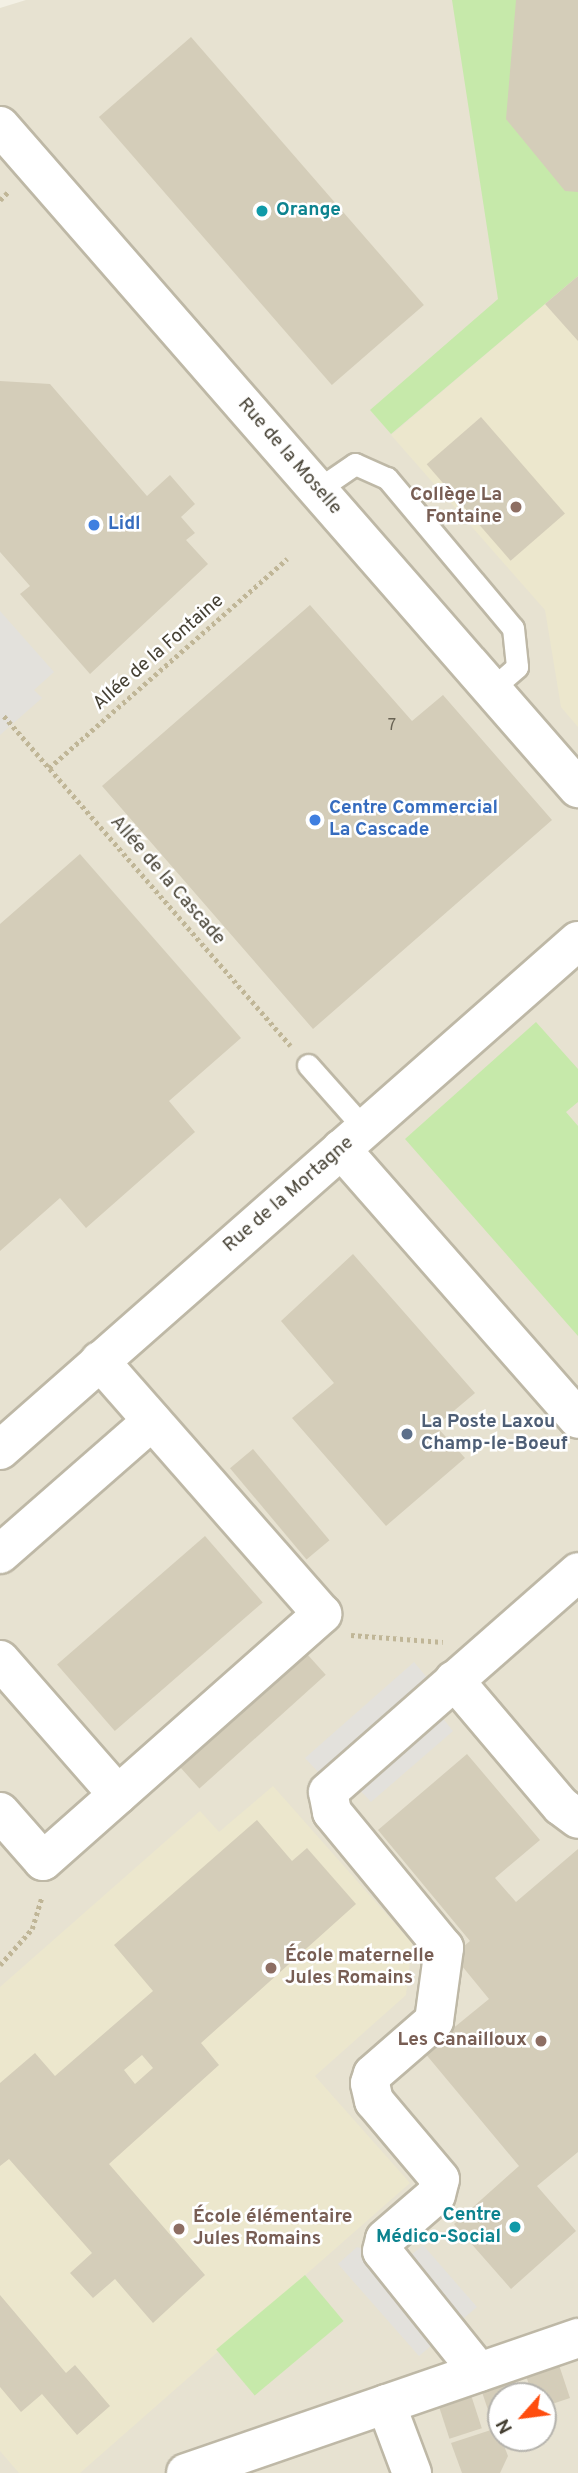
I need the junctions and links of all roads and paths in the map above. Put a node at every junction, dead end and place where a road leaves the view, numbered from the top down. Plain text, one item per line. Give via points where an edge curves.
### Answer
1 (0, 126) edge
2 (317, 490) junction
3 (286, 559) dead end
4 (492, 689) junction
5 (5, 716) dead end
6 (49, 768) junction
7 (578, 788) edge
8 (578, 941) edge
9 (308, 1065) joint
10 (353, 1139) junction
11 (100, 1361) junction
12 (578, 1419) edge
13 (152, 1421) junction
14 (0, 1450) edge
15 (0, 1553) edge
16 (578, 1572) edge
17 (322, 1615) junction
18 (0, 1660) edge
19 (460, 1675) junction
20 (118, 1795) junction
21 (0, 1812) edge
22 (578, 1819) edge
23 (43, 1861) junction
24 (0, 1965) edge
25 (578, 2338) edge
26 (480, 2372) junction
27 (386, 2404) junction
28 (186, 2473) edge
29 (412, 2473) edge

1 - 2 street, Rue de la Moselle
2 - 4 street, Rue de la Moselle
2 - 4 lane via 355,464 387,478 513,628 517,667
3 - 6 path, Allée de la Fontaine
4 - 7 street, Rue de la Moselle
5 - 6 path, Allée de la Cascade
6 - 9 path, Allée de la Cascade
8 - 10 street, Rue de la Mortagne
9 - 10 lane
10 - 11 street, Rue de la Mortagne
10 - 12 street
11 - 13 street
11 - 14 street, Rue de la Mortagne
13 - 15 street
13 - 17 street
16 - 19 street
17 - 19 path via 348,1635 442,1640
17 - 20 street
18 - 20 street
19 - 22 street via 561,1806
19 - 26 street via 335,1783 327,1802 444,1948 434,2021 373,2074 370,2083 374,2101 440,2179 436,2195 385,2239 382,2252
20 - 23 street
21 - 23 street
23 - 24 path via 42,1906 32,1929
25 - 26 street
26 - 27 street
27 - 28 street
27 - 29 street

